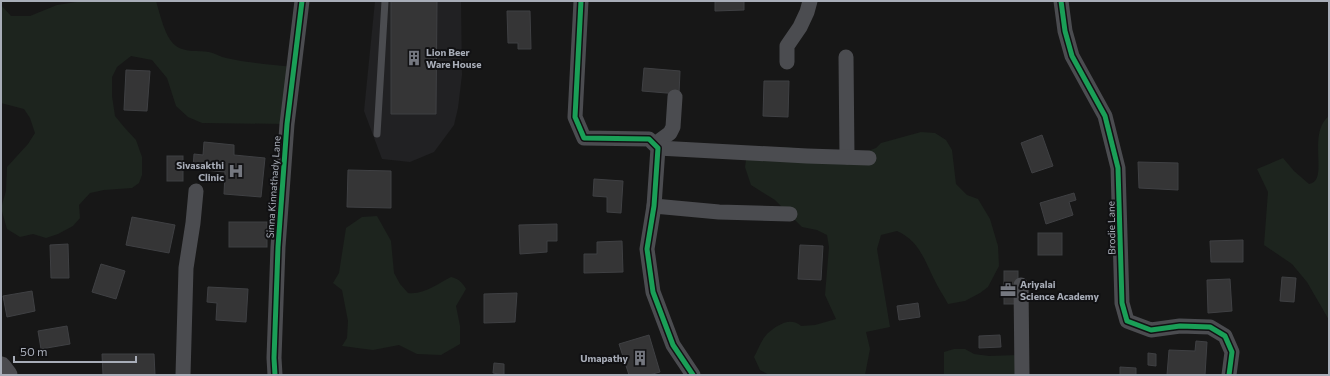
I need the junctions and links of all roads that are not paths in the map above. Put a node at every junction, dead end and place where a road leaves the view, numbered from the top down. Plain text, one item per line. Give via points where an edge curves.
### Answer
1 (302, 1) edge
2 (385, 1) edge
3 (581, 1) edge
4 (810, 1) edge
5 (1061, 1) edge
6 (846, 57) dead end
7 (787, 62) dead end
8 (675, 97) dead end
9 (377, 134) dead end
10 (657, 146) junction
11 (847, 157) junction
12 (869, 158) dead end
13 (196, 191) dead end
14 (654, 206) junction
15 (790, 214) dead end
16 (1021, 285) dead end
17 (1, 367) edge
18 (7, 375) edge
19 (183, 375) edge
20 (275, 375) edge
21 (693, 375) edge
22 (1022, 375) edge
23 (1229, 375) edge

1 - 20 street, Sinna Kinnathady Lane via 289,99 278,247
2 - 9 lane
3 - 10 street via 575,117 584,138 649,139
4 - 7 street via 800,27 787,46
5 - 23 street, Brodie Lane via 1072,56 1105,116 1118,168 1122,303 1127,321 1151,330 1180,326 1210,328 1225,336 1232,352
6 - 11 street
8 - 10 street via 673,127
10 - 11 street
10 - 14 street
11 - 12 street
13 - 19 street via 186,268
14 - 15 street via 719,212
14 - 21 street via 647,249 653,292 673,345
16 - 22 street
17 - 18 street

